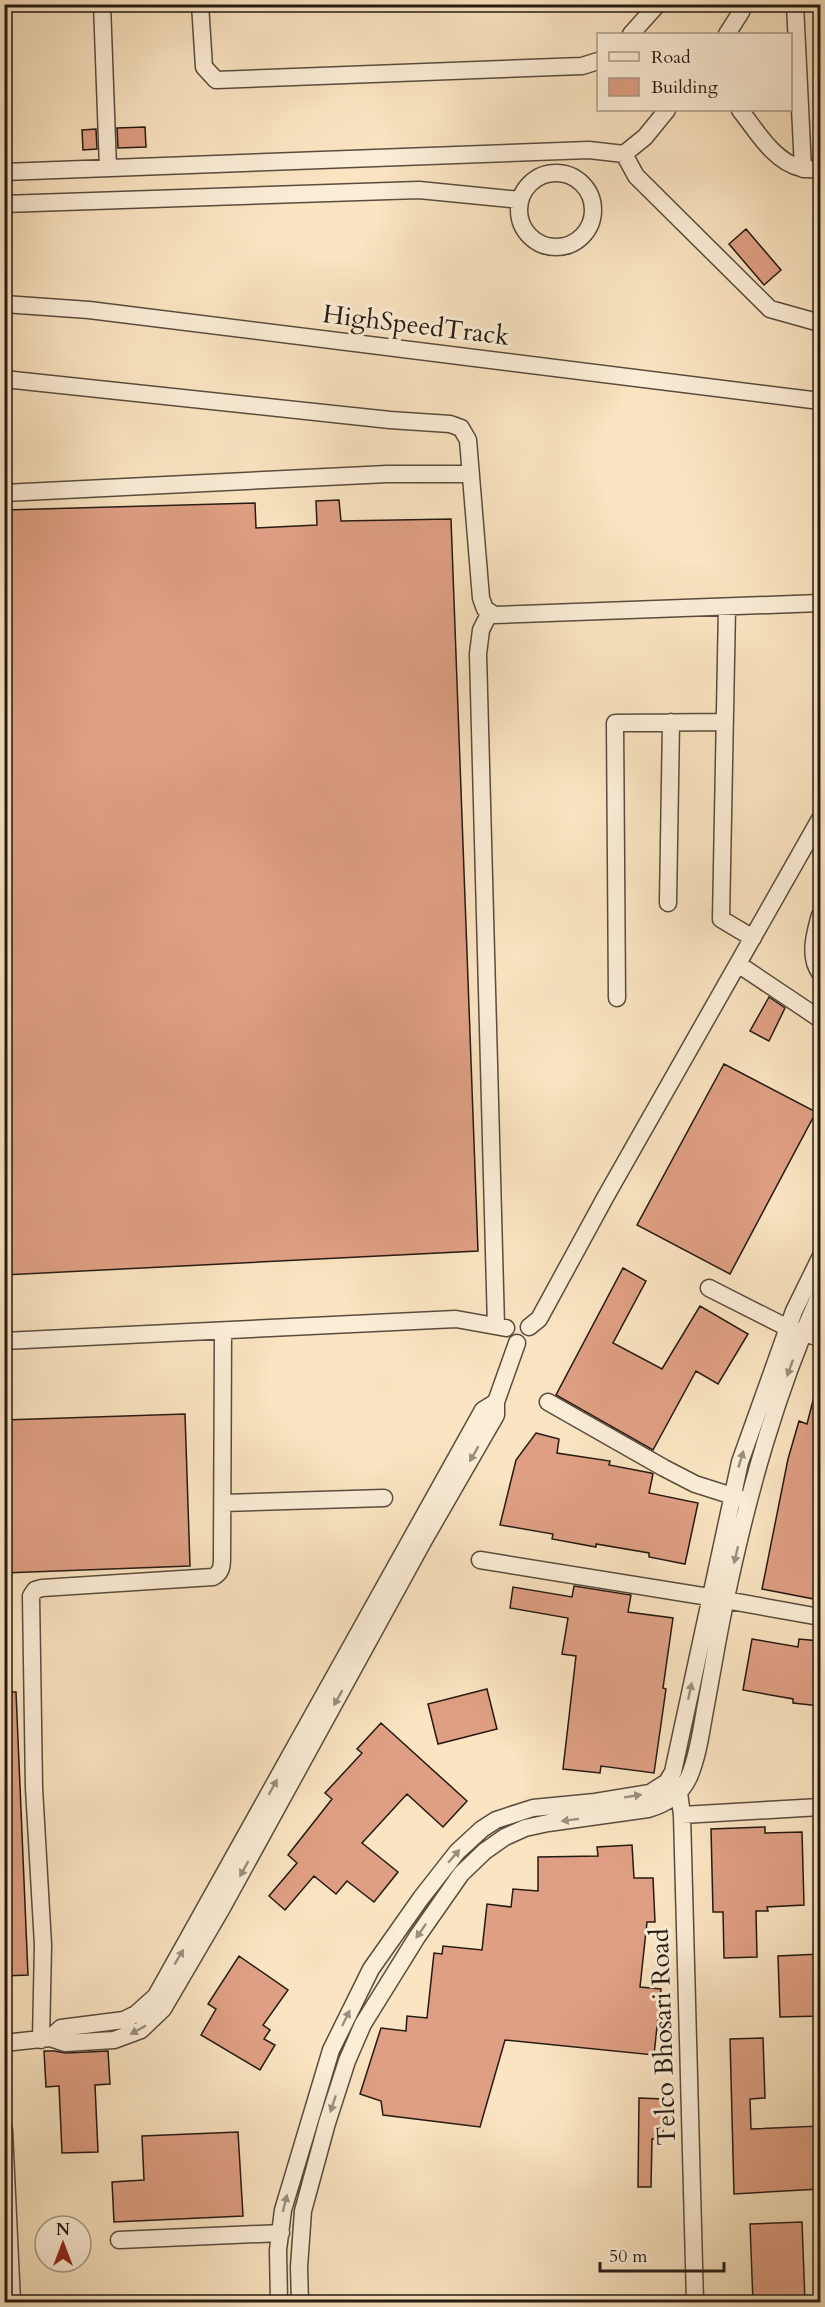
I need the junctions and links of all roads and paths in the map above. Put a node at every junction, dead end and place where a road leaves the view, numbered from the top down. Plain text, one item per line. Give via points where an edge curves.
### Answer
1 (102, 4) edge
2 (200, 4) edge
3 (658, 4) edge
4 (743, 4) edge
5 (795, 4) edge
6 (632, 33) edge
7 (728, 33) edge
8 (597, 61) edge
9 (666, 111) edge
10 (741, 111) edge
11 (624, 154) junction
12 (108, 168) junction
13 (803, 169) junction
14 (820, 169) edge
15 (4, 172) edge
16 (520, 200) junction
17 (4, 204) edge
18 (4, 304) edge
19 (820, 323) edge
20 (4, 379) edge
21 (820, 401) edge
22 (471, 474) junction
23 (4, 493) edge
24 (820, 603) edge
25 (727, 607) junction
26 (490, 612) junction
27 (671, 722) junction
28 (725, 722) junction
29 (820, 819) edge
30 (668, 903) dead end
31 (820, 915) edge
32 (753, 938) junction
33 (738, 964) junction
34 (820, 973) edge
35 (617, 998) dead end
36 (820, 1019) edge
37 (820, 1258) edge
38 (709, 1288) dead end
39 (820, 1294) edge
40 (501, 1327) junction
41 (529, 1327) junction
42 (795, 1330) junction
43 (223, 1332) junction
44 (820, 1338) edge
45 (4, 1341) edge
46 (517, 1344) junction
47 (548, 1402) dead end
48 (731, 1497) junction
49 (384, 1498) dead end
50 (748, 1500) junction
51 (223, 1503) junction
52 (480, 1560) dead end
53 (717, 1598) junction
54 (820, 1617) edge
55 (673, 1772) junction
56 (681, 1791) junction
57 (820, 1807) edge
58 (682, 1815) junction
59 (46, 2039) junction
60 (4, 2043) edge
61 (4, 2130) edge
62 (281, 2233) junction
63 (119, 2240) dead end
64 (12, 2302) edge
65 (279, 2302) edge
66 (300, 2302) edge
67 (695, 2302) edge

1 - 12 street
2 - 8 street via 204,67 216,80 582,66
3 - 6 street
4 - 7 street
5 - 13 street
9 - 11 street via 645,137
10 - 13 street via 774,152
11 - 12 street via 589,150
11 - 19 street via 636,176 770,309
12 - 15 street
13 - 14 street
16 - 16 street via 525,189 545,174 569,175 588,190 593,213 590,225 574,243 562,247 537,243 521,224
16 - 17 street via 419,190
18 - 21 street, HighSpeedTrack via 89,310
20 - 22 street via 450,424 461,428 468,440
22 - 23 street via 387,474
22 - 26 street via 481,598
24 - 25 street
25 - 26 street via 494,615
25 - 28 street
26 - 40 street via 481,630 478,654
27 - 28 street
27 - 30 street
27 - 35 street via 615,723
28 - 32 street via 721,919
29 - 32 street
31 - 34 street via 813,956
32 - 33 street
33 - 36 street
33 - 41 street via 539,1319
37 - 42 street
38 - 42 street
39 - 42 street
40 - 41 street via 517,1320
40 - 43 street via 456,1319
40 - 46 street
41 - 46 street via 528,1338
42 - 44 street
48 -> 42 street via 740,1462
42 -> 50 street
43 - 45 street
43 - 51 street
46 - 59 street via 496,1402 483,1410 156,1996 124,2020 61,2028
47 - 48 street via 664,1468
48 - 50 street
48 - 53 street
49 - 51 street
50 -> 53 street
51 - 59 street via 222,1568 213,1577 42,1588 30,1596
52 - 53 street
53 - 54 street
55 -> 53 street
53 - 56 street via 701,1736
55 - 56 street, Telco Bhosari Road
62 -> 55 street via 283,2210 306,2129 343,2023 371,1969 456,1852 496,1820 533,1808 650,1793 667,1782
56 - 58 street, Telco Bhosari Road
56 -> 66 street via 663,1805 648,1809 525,1828 485,1851 461,1874 363,2024 346,2061 303,2211 298,2267
57 - 58 street
58 - 67 street, Telco Bhosari Road
59 - 60 street
61 - 64 street
62 - 63 street
62 - 65 street

